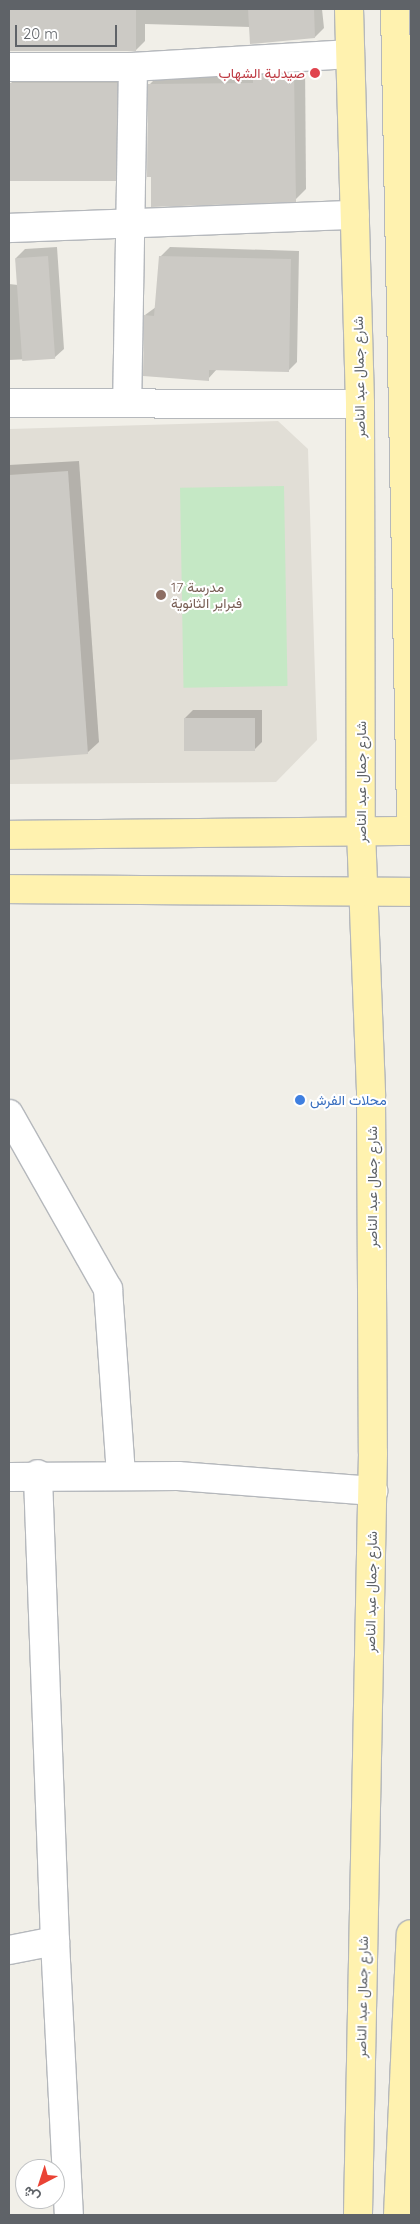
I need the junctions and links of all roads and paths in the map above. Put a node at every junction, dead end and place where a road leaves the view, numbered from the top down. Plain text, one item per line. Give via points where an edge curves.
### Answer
1 (349, 9) edge
2 (395, 9) edge
3 (350, 54) junction
4 (9, 66) edge
5 (133, 67) junction
6 (355, 215) junction
7 (128, 224) junction
8 (9, 228) edge
9 (127, 402) junction
10 (9, 403) edge
11 (360, 404) junction
12 (411, 816) edge
13 (361, 831) junction
14 (411, 831) edge
15 (9, 835) edge
16 (9, 889) edge
17 (362, 892) junction
18 (411, 892) edge
19 (9, 1114) edge
20 (38, 1474) junction
21 (121, 1476) junction
22 (9, 1477) edge
23 (373, 1491) junction
24 (411, 1934) edge
25 (55, 1941) junction
26 (9, 1950) edge
27 (69, 2215) edge
28 (358, 2215) edge
29 (398, 2215) edge

1 - 3 main road, شارع جمال عبد الناصر
2 - 12 main road
3 - 5 street
3 - 6 main road, شارع جمال عبد الناصر
4 - 5 street
5 - 7 street
6 - 7 street
6 - 11 main road, شارع جمال عبد الناصر
7 - 8 street
7 - 9 street
9 - 10 street
9 - 11 street
11 - 13 main road, شارع جمال عبد الناصر
13 - 14 main road
13 - 15 main road
13 - 17 main road, شارع جمال عبد الناصر
16 - 17 main road
17 - 18 main road
17 - 23 main road, شارع جمال عبد الناصر via 371,1096
19 - 21 street via 96,1260 108,1289
20 - 21 street
20 - 22 street
20 - 25 street
21 - 23 street
23 - 28 main road, شارع جمال عبد الناصر
24 - 29 main road
25 - 26 street
25 - 27 street

